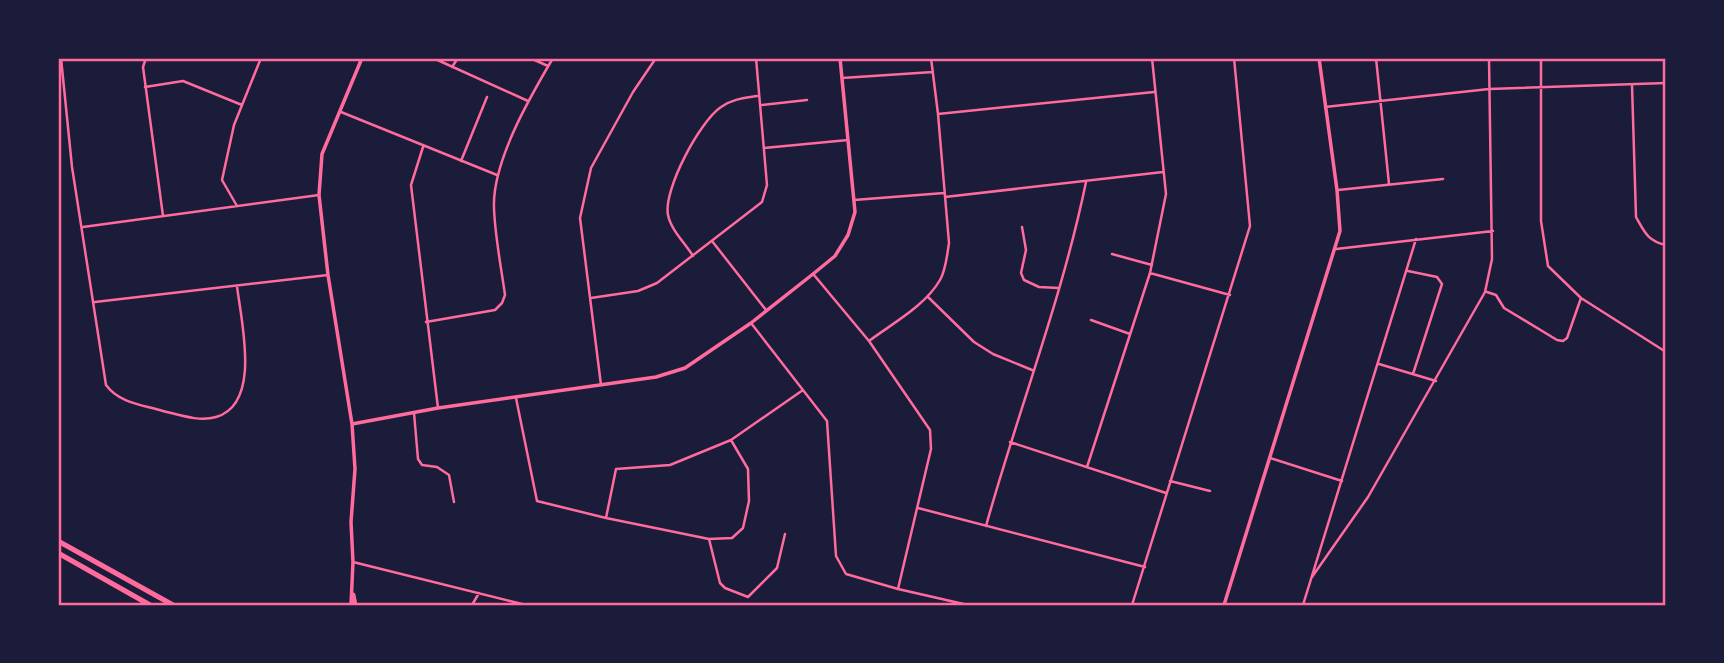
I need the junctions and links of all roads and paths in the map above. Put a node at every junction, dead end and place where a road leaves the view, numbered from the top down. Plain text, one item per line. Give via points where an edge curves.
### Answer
1 (61, 58) edge
2 (146, 58) edge
3 (261, 58) edge
4 (362, 58) edge
5 (433, 58) edge
6 (458, 58) edge
7 (530, 58) edge
8 (553, 58) edge
9 (655, 58) edge
10 (756, 58) edge
11 (840, 58) edge
12 (931, 58) edge
13 (1152, 58) edge
14 (1234, 58) edge
15 (1319, 58) edge
16 (1376, 58) edge
17 (1489, 58) edge
18 (1541, 58) edge
19 (548, 66) junction
20 (453, 67) junction
21 (933, 72) junction
22 (842, 78) junction
23 (1666, 83) edge
24 (1632, 85) junction
25 (1541, 86) junction
26 (145, 87) junction
27 (1489, 89) junction
28 (1156, 92) junction
29 (759, 96) junction
30 (487, 97) dead end
31 (807, 100) dead end
32 (528, 101) junction
33 (1380, 103) junction
34 (760, 105) junction
35 (242, 106) junction
36 (1325, 107) junction
37 (339, 111) junction
38 (938, 114) junction
39 (848, 140) junction
40 (423, 147) junction
41 (764, 148) junction
42 (461, 161) junction
43 (1163, 172) junction
44 (497, 174) junction
45 (1443, 178) dead end
46 (1086, 182) junction
47 (1389, 184) junction
48 (1337, 190) junction
49 (319, 195) junction
50 (945, 195) junction
51 (854, 200) junction
52 (237, 206) junction
53 (163, 216) junction
54 (82, 227) junction
55 (1022, 228) dead end
56 (1493, 231) junction
57 (1416, 239) junction
58 (712, 241) junction
59 (1666, 245) edge
60 (1334, 249) junction
61 (1112, 254) dead end
62 (693, 256) junction
63 (1152, 264) junction
64 (1406, 270) junction
65 (1150, 273) junction
66 (813, 274) junction
67 (328, 275) junction
68 (237, 286) junction
69 (1059, 288) junction
70 (1485, 292) junction
71 (1230, 295) junction
72 (928, 297) junction
73 (591, 298) junction
74 (1581, 298) junction
75 (93, 303) junction
76 (766, 311) junction
77 (1091, 320) dead end
78 (426, 322) junction
79 (751, 323) junction
80 (1131, 334) junction
81 (869, 341) junction
82 (1666, 352) edge
83 (1377, 364) junction
84 (1033, 370) junction
85 (1413, 374) junction
86 (1436, 381) junction
87 (601, 385) junction
88 (803, 390) junction
89 (516, 398) junction
90 (438, 408) junction
91 (414, 413) junction
92 (352, 424) junction
93 (731, 440) junction
94 (1010, 442) junction
95 (1270, 457) junction
96 (1087, 467) junction
97 (1170, 481) junction
98 (1342, 481) junction
99 (1210, 491) dead end
100 (1166, 493) junction
101 (454, 502) dead end
102 (917, 508) junction
103 (606, 519) junction
104 (986, 526) junction
105 (785, 534) dead end
106 (709, 539) junction
107 (58, 541) edge
108 (58, 553) edge
109 (353, 562) junction
110 (1145, 567) junction
111 (1312, 577) junction
112 (898, 589) junction
113 (479, 593) junction
114 (353, 595) joint
115 (150, 605) edge
116 (173, 605) edge
117 (354, 605) edge
118 (472, 605) edge
119 (526, 605) edge
120 (968, 605) edge
121 (1132, 605) edge
122 (1224, 605) edge
123 (1303, 605) edge

1 - 54 street
2 - 26 street
3 - 35 street
4 - 37 street
5 - 20 street
6 - 20 street
7 - 19 street
8 - 19 street
9 - 73 street via 591,168 580,218
10 - 29 street
11 - 22 street
12 - 21 street
13 - 28 street
14 - 71 street via 1250,226
15 - 36 street
16 - 33 street
17 - 27 street
18 - 25 street
19 - 32 street
20 - 32 street
21 - 22 street
21 - 38 street
22 - 39 street
23 - 24 street
24 - 25 street
24 - 59 street via 1636,218 1654,243
25 - 27 street
25 - 74 street via 1541,221 1548,266
26 - 35 street via 183,81
26 - 53 street
27 - 33 street
27 - 56 street
28 - 38 street
28 - 43 street
29 - 34 street
29 - 62 street via 733,100 714,112 677,173 667,212
30 - 42 street
31 - 34 street
32 - 44 street
33 - 36 street
33 - 47 street
34 - 41 street
35 - 52 street via 222,180
36 - 48 street
37 - 40 street
37 - 49 street via 322,154
38 - 50 street
39 - 41 street
39 - 51 street
40 - 42 street
40 - 78 street via 411,185
41 - 58 street via 764,198
42 - 44 street
43 - 46 street
43 - 63 street via 1166,194
44 - 78 street via 494,207 505,295 502,303 495,310
45 - 47 street
46 - 50 street
46 - 69 street
47 - 48 street
48 - 60 street via 1340,232
49 - 52 street
49 - 67 street
50 - 51 street
50 - 72 street via 949,243 942,278
51 - 66 street via 848,234 835,256
52 - 53 street
53 - 54 street
54 - 75 street
55 - 69 street via 1024,280
56 - 57 street
56 - 70 street
57 - 60 street
57 - 64 street
58 - 62 street
58 - 76 street
60 - 95 street
61 - 63 street
62 - 73 street via 645,289
63 - 65 street
64 - 83 street
64 - 85 street via 1437,278 1442,284
65 - 71 street
65 - 80 street
66 - 76 street
66 - 81 street
67 - 68 street
67 - 92 street
68 - 75 street
68 - 75 street via 246,362 243,389 232,409 215,418 192,418 113,394 106,385
69 - 84 street
70 - 74 street via 1494,293 1504,308 1557,340 1567,338
70 - 86 street
71 - 97 street
72 - 81 street
72 - 84 street via 974,342
73 - 87 street
74 - 82 street
76 - 79 street
77 - 80 street
78 - 90 street
79 - 87 street via 685,368
79 - 88 street
80 - 96 street
81 - 102 street via 930,430 931,449
83 - 85 street
83 - 98 street
84 - 94 street
85 - 86 street
86 - 111 street via 1367,497
87 - 89 street
88 - 93 street
88 - 112 street via 827,421 836,556 846,574
89 - 90 street
89 - 103 street via 537,501
90 - 91 street
91 - 92 street
91 - 101 street via 418,459 449,475
92 - 109 street
93 - 103 street via 670,465 616,469
93 - 106 street via 748,469 749,501 743,527 732,538
94 - 96 street
94 - 104 street
95 - 98 street
95 - 122 street
96 - 100 street
97 - 99 street
97 - 100 street
98 - 111 street
100 - 110 street
102 - 104 street
102 - 112 street
103 - 106 street
104 - 110 street
105 - 106 street via 776,568 748,597 720,583
107 - 116 main road
108 - 115 main road
109 - 113 street
109 - 114 street
110 - 121 street
111 - 123 street
112 - 120 street
113 - 118 street
113 - 119 street
114 - 117 main road

